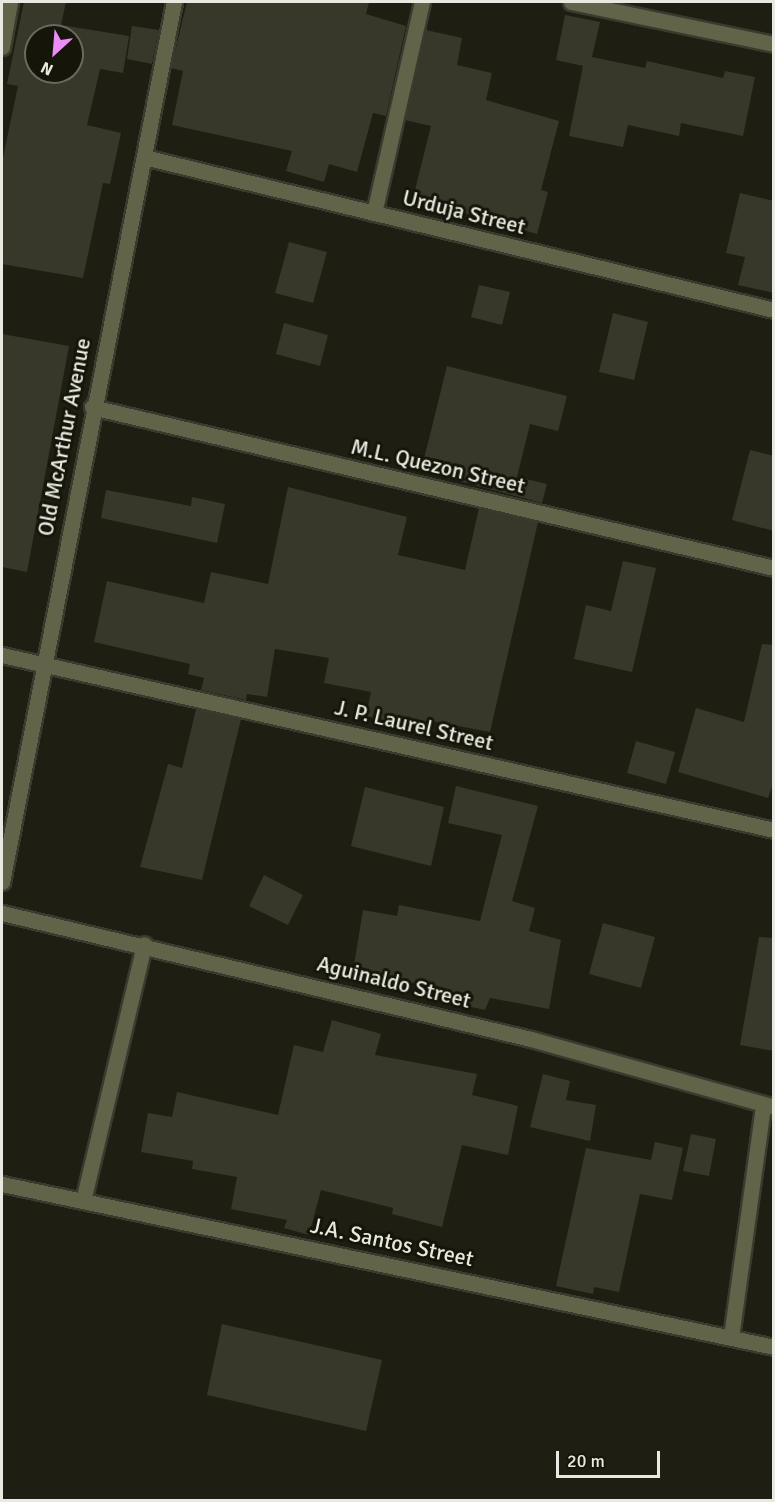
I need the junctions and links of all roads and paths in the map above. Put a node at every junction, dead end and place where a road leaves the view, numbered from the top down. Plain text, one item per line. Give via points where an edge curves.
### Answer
1 (10, 2) edge
2 (174, 2) edge
3 (422, 2) edge
4 (571, 2) edge
5 (774, 44) edge
6 (2, 47) edge
7 (144, 156) junction
8 (374, 213) junction
9 (774, 310) edge
10 (92, 407) junction
11 (774, 568) edge
12 (2, 655) edge
13 (44, 664) junction
14 (774, 830) edge
15 (2, 882) edge
16 (2, 913) edge
17 (144, 944) junction
18 (768, 1106) edge
19 (2, 1184) edge
20 (83, 1201) junction
21 (731, 1336) junction
22 (774, 1347) edge

1 - 6 street
2 - 7 street, Old McArthur Avenue
3 - 8 street
4 - 5 street
7 - 8 street, Urduja Street
7 - 10 street, Old McArthur Avenue
8 - 9 street, Urduja Street
10 - 11 street, M.L. Quezon Street
10 - 13 street, Old McArthur Avenue
12 - 13 street, J. P. Laurel Street
13 - 14 street, J. P. Laurel Street
13 - 15 street, Old McArthur Avenue
16 - 17 street, Aguinaldo Street
17 - 18 street, Aguinaldo Street via 531,1039
17 - 20 street
18 - 21 street
19 - 20 street, J.A. Santos Street
20 - 21 street, J.A. Santos Street
21 - 22 street, J.A. Santos Street

